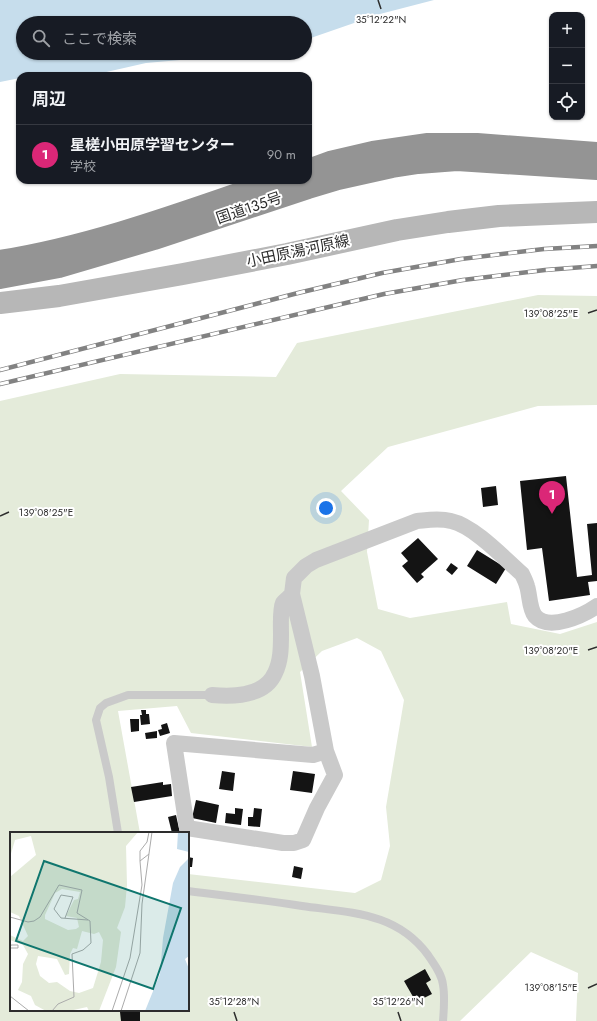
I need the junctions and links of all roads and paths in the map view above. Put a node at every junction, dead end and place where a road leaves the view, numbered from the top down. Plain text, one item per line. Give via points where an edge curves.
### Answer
1 (597, 153) edge
2 (312, 169) edge
3 (597, 169) edge
4 (266, 184) edge
5 (597, 212) edge
6 (0, 261) edge
7 (0, 278) edge
8 (0, 303) edge
9 (292, 594) junction
10 (597, 606) edge
11 (212, 695) joint
12 (326, 751) junction
13 (118, 832) edge
14 (189, 891) edge
15 (443, 1021) edge

1 - 2 highway via 477,144 428,144 373,152
3 - 7 highway, 国道135号 via 457,160 392,167 338,179 66,264
4 - 6 highway, 国道135号 via 116,234
5 - 8 main road, 小田原湯河原線 via 499,216 434,224 183,274 59,296
9 - 10 street via 294,578 316,560 417,521 433,519 451,521 467,527 522,574 527,585 531,608 536,617 543,621 556,623 568,620
9 - 11 street via 283,602 281,652 275,674 268,684 240,696
9 - 12 street via 312,676
11 - 13 lane via 128,695 106,703 100,708 96,720
12 - 12 street via 334,775 316,808 303,840 283,843 187,828 174,743 313,755
14 - 15 lane via 334,910 387,922 409,935 423,948 439,972 444,994

